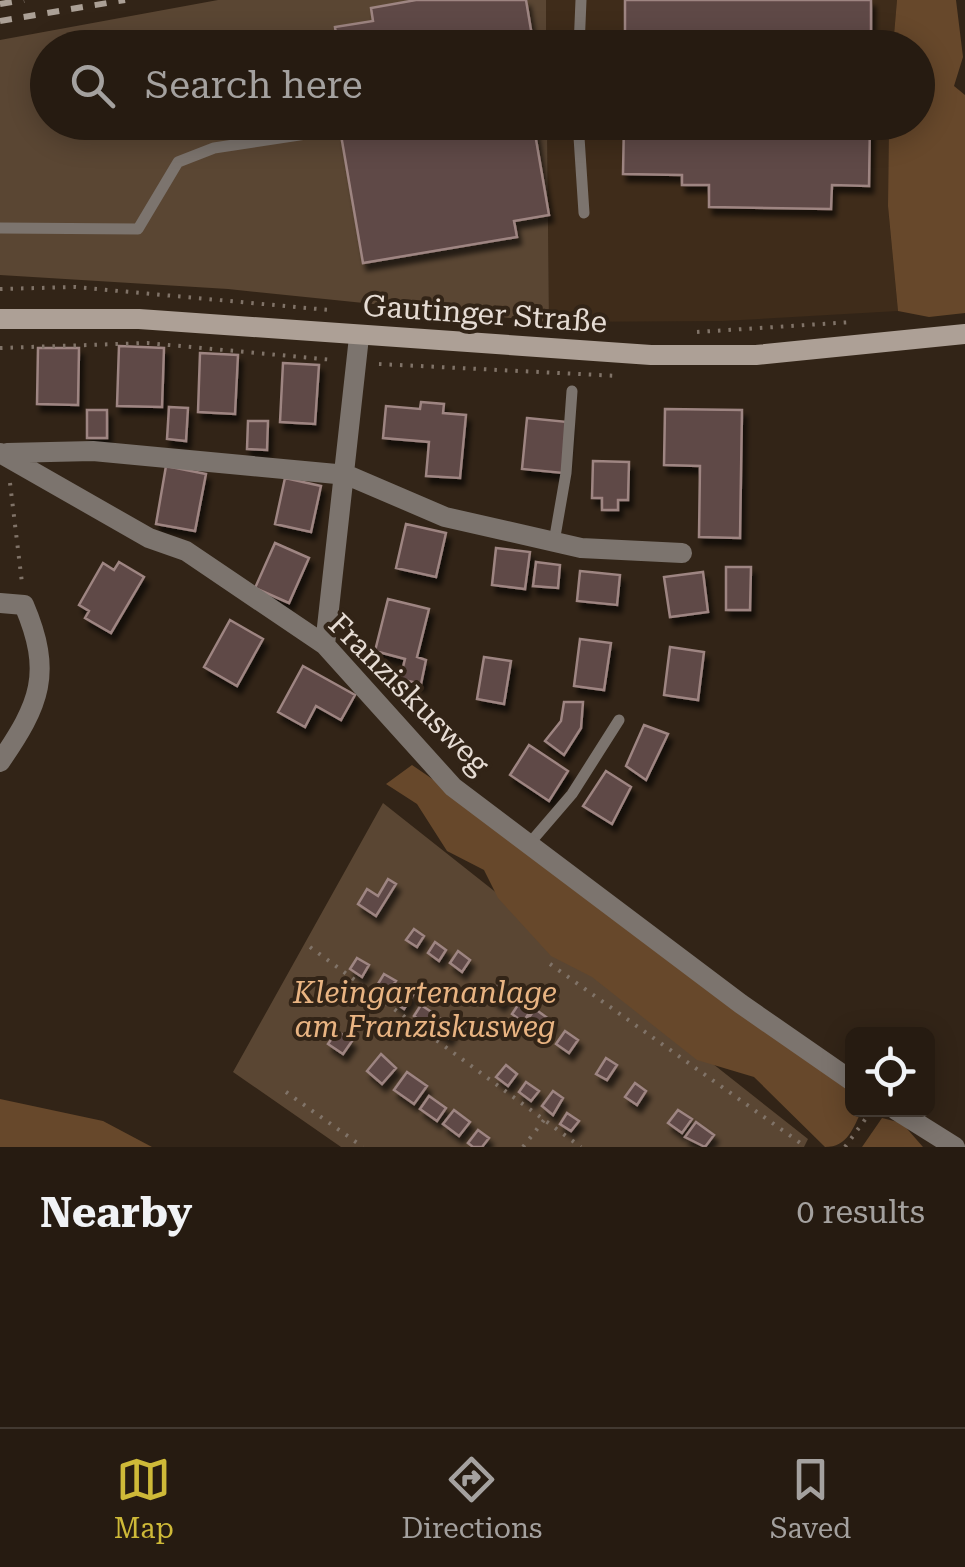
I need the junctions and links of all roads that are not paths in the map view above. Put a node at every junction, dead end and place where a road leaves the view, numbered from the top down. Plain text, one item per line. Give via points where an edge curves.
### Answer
1 (582, 0) edge
2 (580, 30) edge
3 (266, 140) edge
4 (579, 140) edge
5 (584, 213) dead end
6 (0, 228) edge
7 (0, 319) edge
8 (965, 334) edge
9 (358, 336) junction
10 (572, 392) dead end
11 (3, 453) edge
12 (347, 475) junction
13 (554, 542) junction
14 (682, 553) dead end
15 (0, 603) edge
16 (325, 645) junction
17 (619, 720) dead end
18 (0, 762) edge
19 (529, 844) junction
20 (845, 1076) edge
21 (907, 1117) edge
22 (954, 1147) edge

1 - 2 lane
3 - 6 lane via 178,162 138,229
4 - 5 lane
7 - 9 main road, Gautinger Straße via 140,319
8 - 9 main road, Gautinger Straße via 756,356
9 - 12 street
10 - 13 lane
11 - 12 street via 93,450
11 - 16 street, Franziskusweg via 85,504 186,552
12 - 13 street via 445,518
12 - 16 street
13 - 14 street
15 - 18 street via 24,605 40,644 40,678 28,721
16 - 19 street, Franziskusweg via 453,786
17 - 19 lane via 572,794
19 - 20 street, Franziskusweg
21 - 22 street

